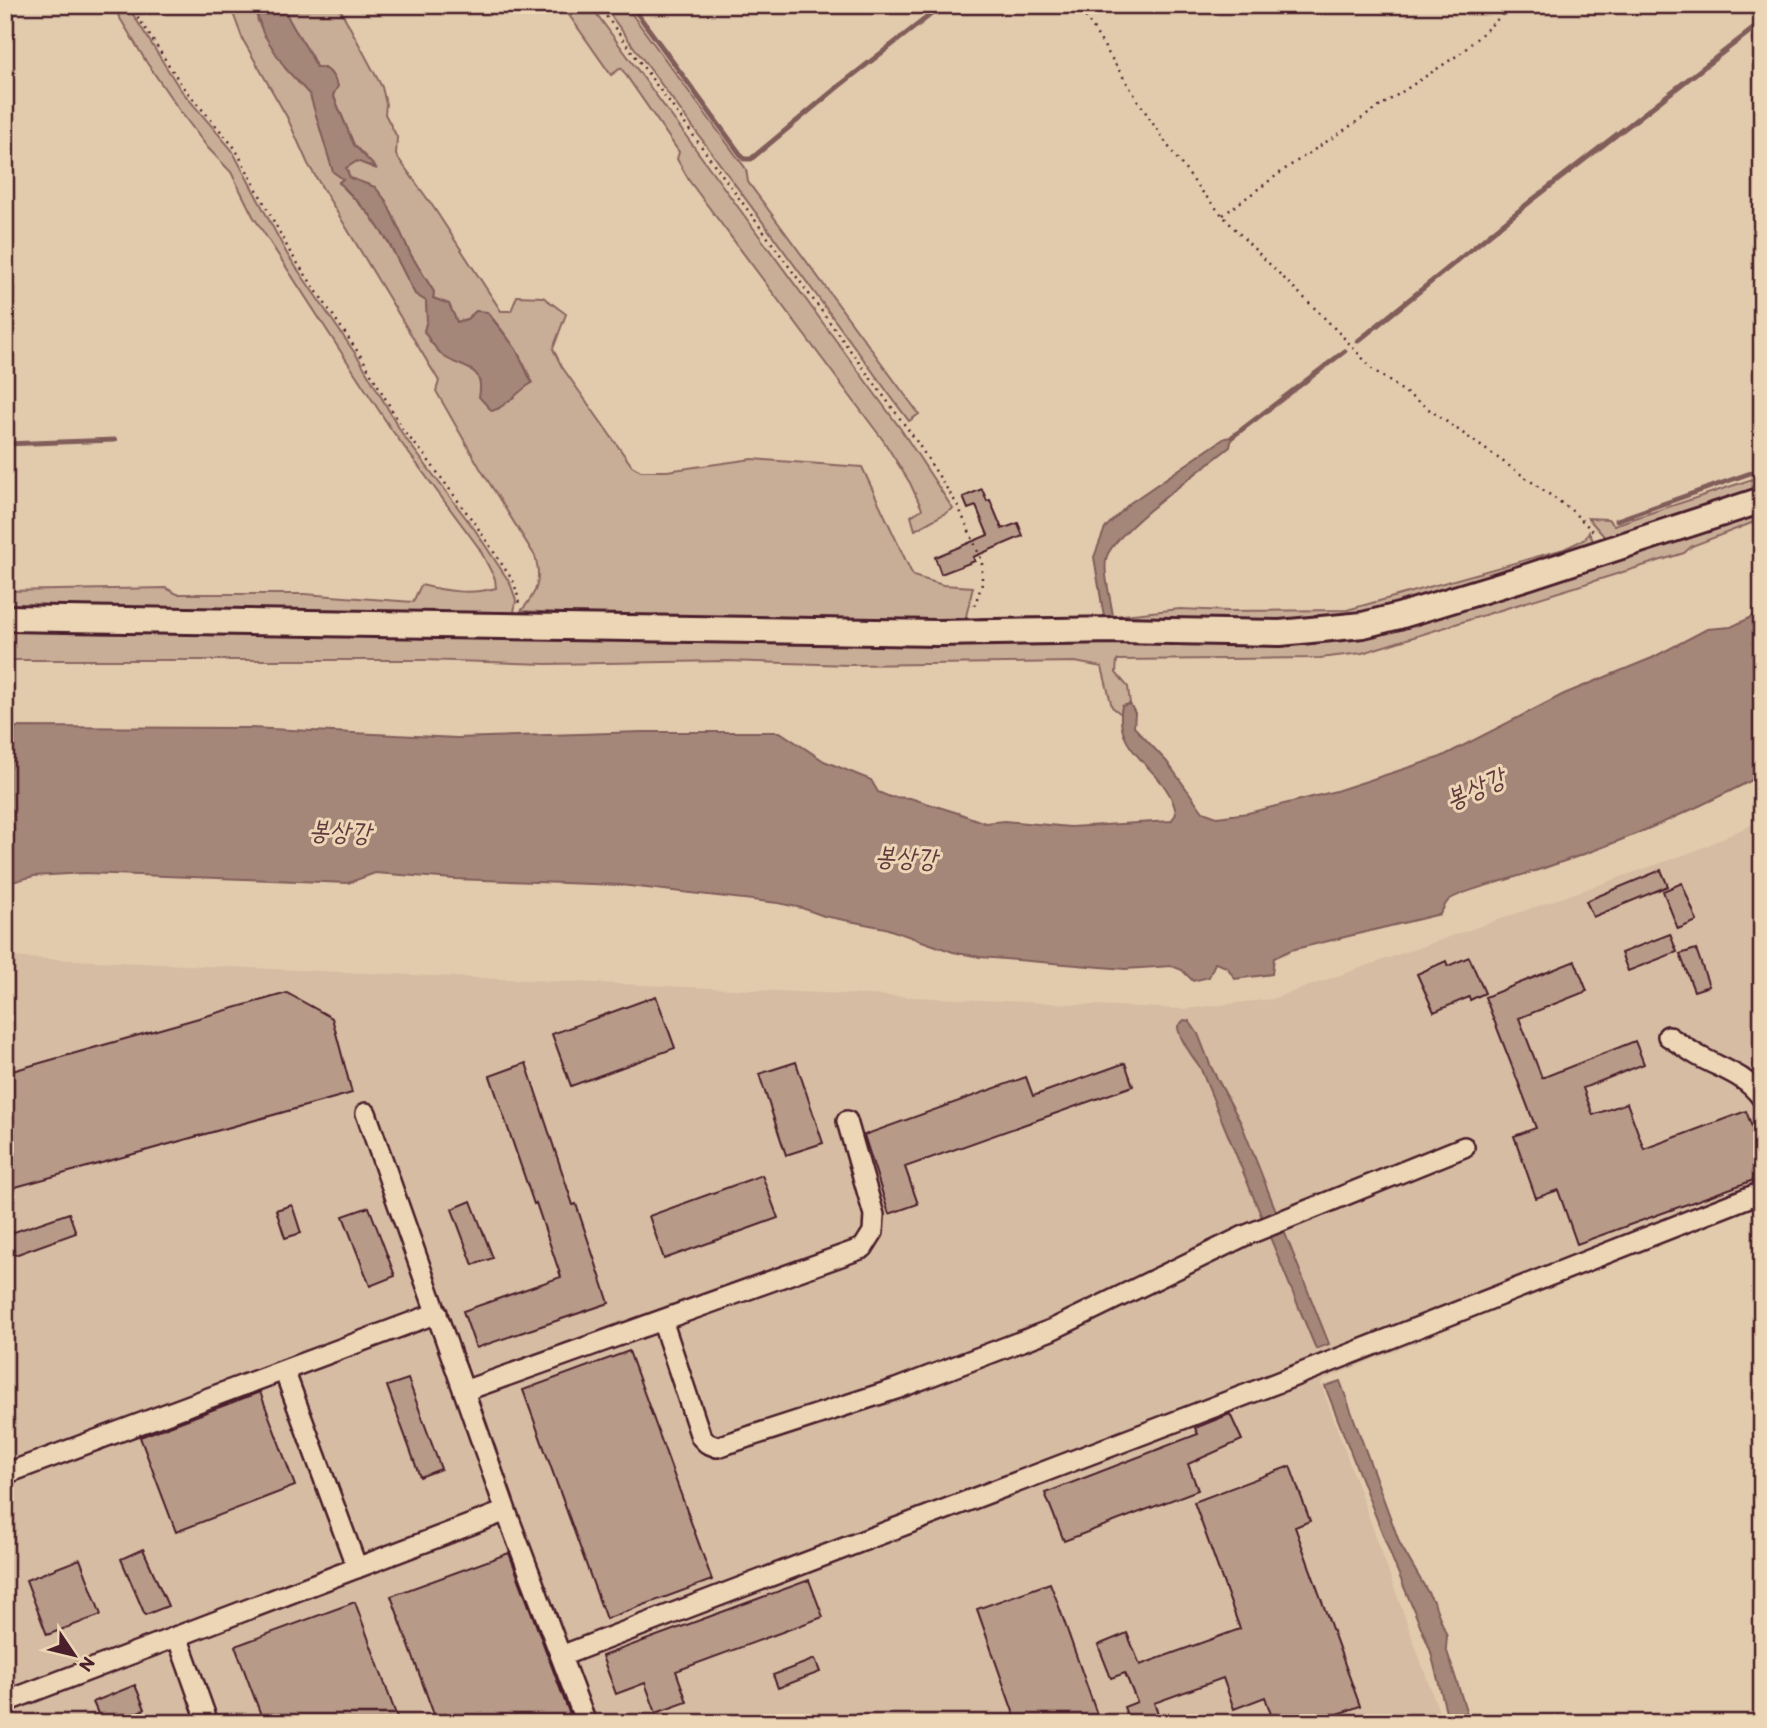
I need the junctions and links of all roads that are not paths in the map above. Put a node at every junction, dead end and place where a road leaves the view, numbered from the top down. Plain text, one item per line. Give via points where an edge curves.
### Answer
1 (1762, 500) edge
2 (5, 618) edge
3 (1668, 1036) dead end
4 (1762, 1098) edge
5 (366, 1113) dead end
6 (846, 1121) dead end
7 (1464, 1147) dead end
8 (1762, 1192) edge
9 (437, 1312) junction
10 (662, 1320) junction
11 (284, 1370) junction
12 (464, 1391) junction
13 (5, 1475) edge
14 (506, 1511) junction
15 (357, 1568) junction
16 (177, 1636) junction
17 (561, 1656) junction
18 (5, 1702) edge
19 (208, 1723) edge
20 (586, 1723) edge

1 - 2 main road via 1420,610 1363,625 1280,633 966,633
3 - 4 street via 1742,1077
5 - 9 street
6 - 10 street via 874,1215 873,1232 863,1248
7 - 10 street via 1244,1236 1051,1330 897,1389 717,1447 701,1437
8 - 17 street
9 - 11 street
9 - 12 street
10 - 12 street
11 - 13 street
11 - 15 street
12 - 14 street
14 - 15 street
14 - 17 street
15 - 16 street
16 - 18 street
16 - 19 street
17 - 20 street

